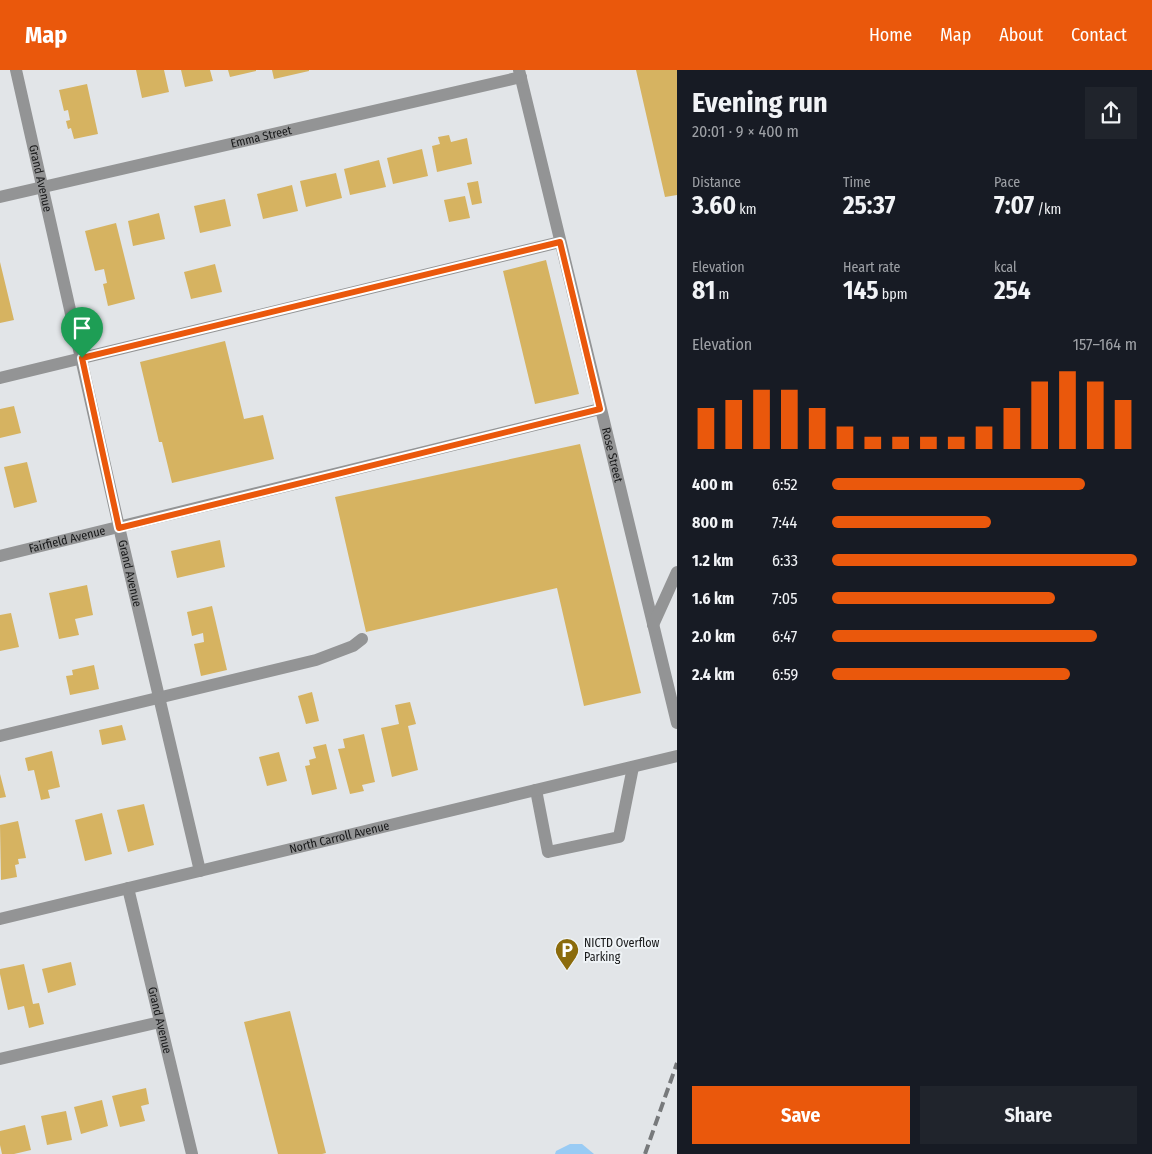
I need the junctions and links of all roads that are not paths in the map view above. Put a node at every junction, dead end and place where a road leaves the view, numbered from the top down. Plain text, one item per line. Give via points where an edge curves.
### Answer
1 (16, 70) edge
2 (520, 73) edge
3 (43, 186) junction
4 (0, 197) edge
5 (560, 242) junction
6 (82, 358) junction
7 (0, 378) edge
8 (600, 409) junction
9 (119, 528) junction
10 (0, 556) edge
11 (677, 572) edge
12 (653, 625) junction
13 (362, 639) dead end
14 (160, 699) junction
15 (677, 723) edge
16 (0, 736) edge
17 (677, 756) edge
18 (633, 767) junction
19 (536, 790) junction
20 (200, 871) junction
21 (128, 888) junction
22 (0, 919) edge
23 (160, 1022) junction
24 (0, 1059) edge
25 (192, 1154) edge

1 - 3 street, Grand Avenue
2 - 3 street, Emma Street
2 - 5 street, Rose Street
3 - 4 street, Emma Street
3 - 6 street, Grand Avenue
5 - 6 street
5 - 8 street, Rose Street
6 - 7 street
6 - 9 street, Grand Avenue
8 - 9 street, Fairfield Avenue
8 - 12 street, Rose Street
9 - 10 street, Fairfield Avenue
9 - 14 street, Grand Avenue
11 - 12 street
12 - 15 street, Rose Street
13 - 14 street via 353,646 316,660
14 - 16 street
14 - 20 street, Grand Avenue
17 - 18 street, North Carroll Avenue
18 - 19 street, North Carroll Avenue
18 - 19 street via 620,837 548,852
19 - 20 street, North Carroll Avenue
20 - 21 street, North Carroll Avenue
21 - 22 street, North Carroll Avenue
21 - 23 street, Grand Avenue
23 - 24 street
23 - 25 street, Grand Avenue

